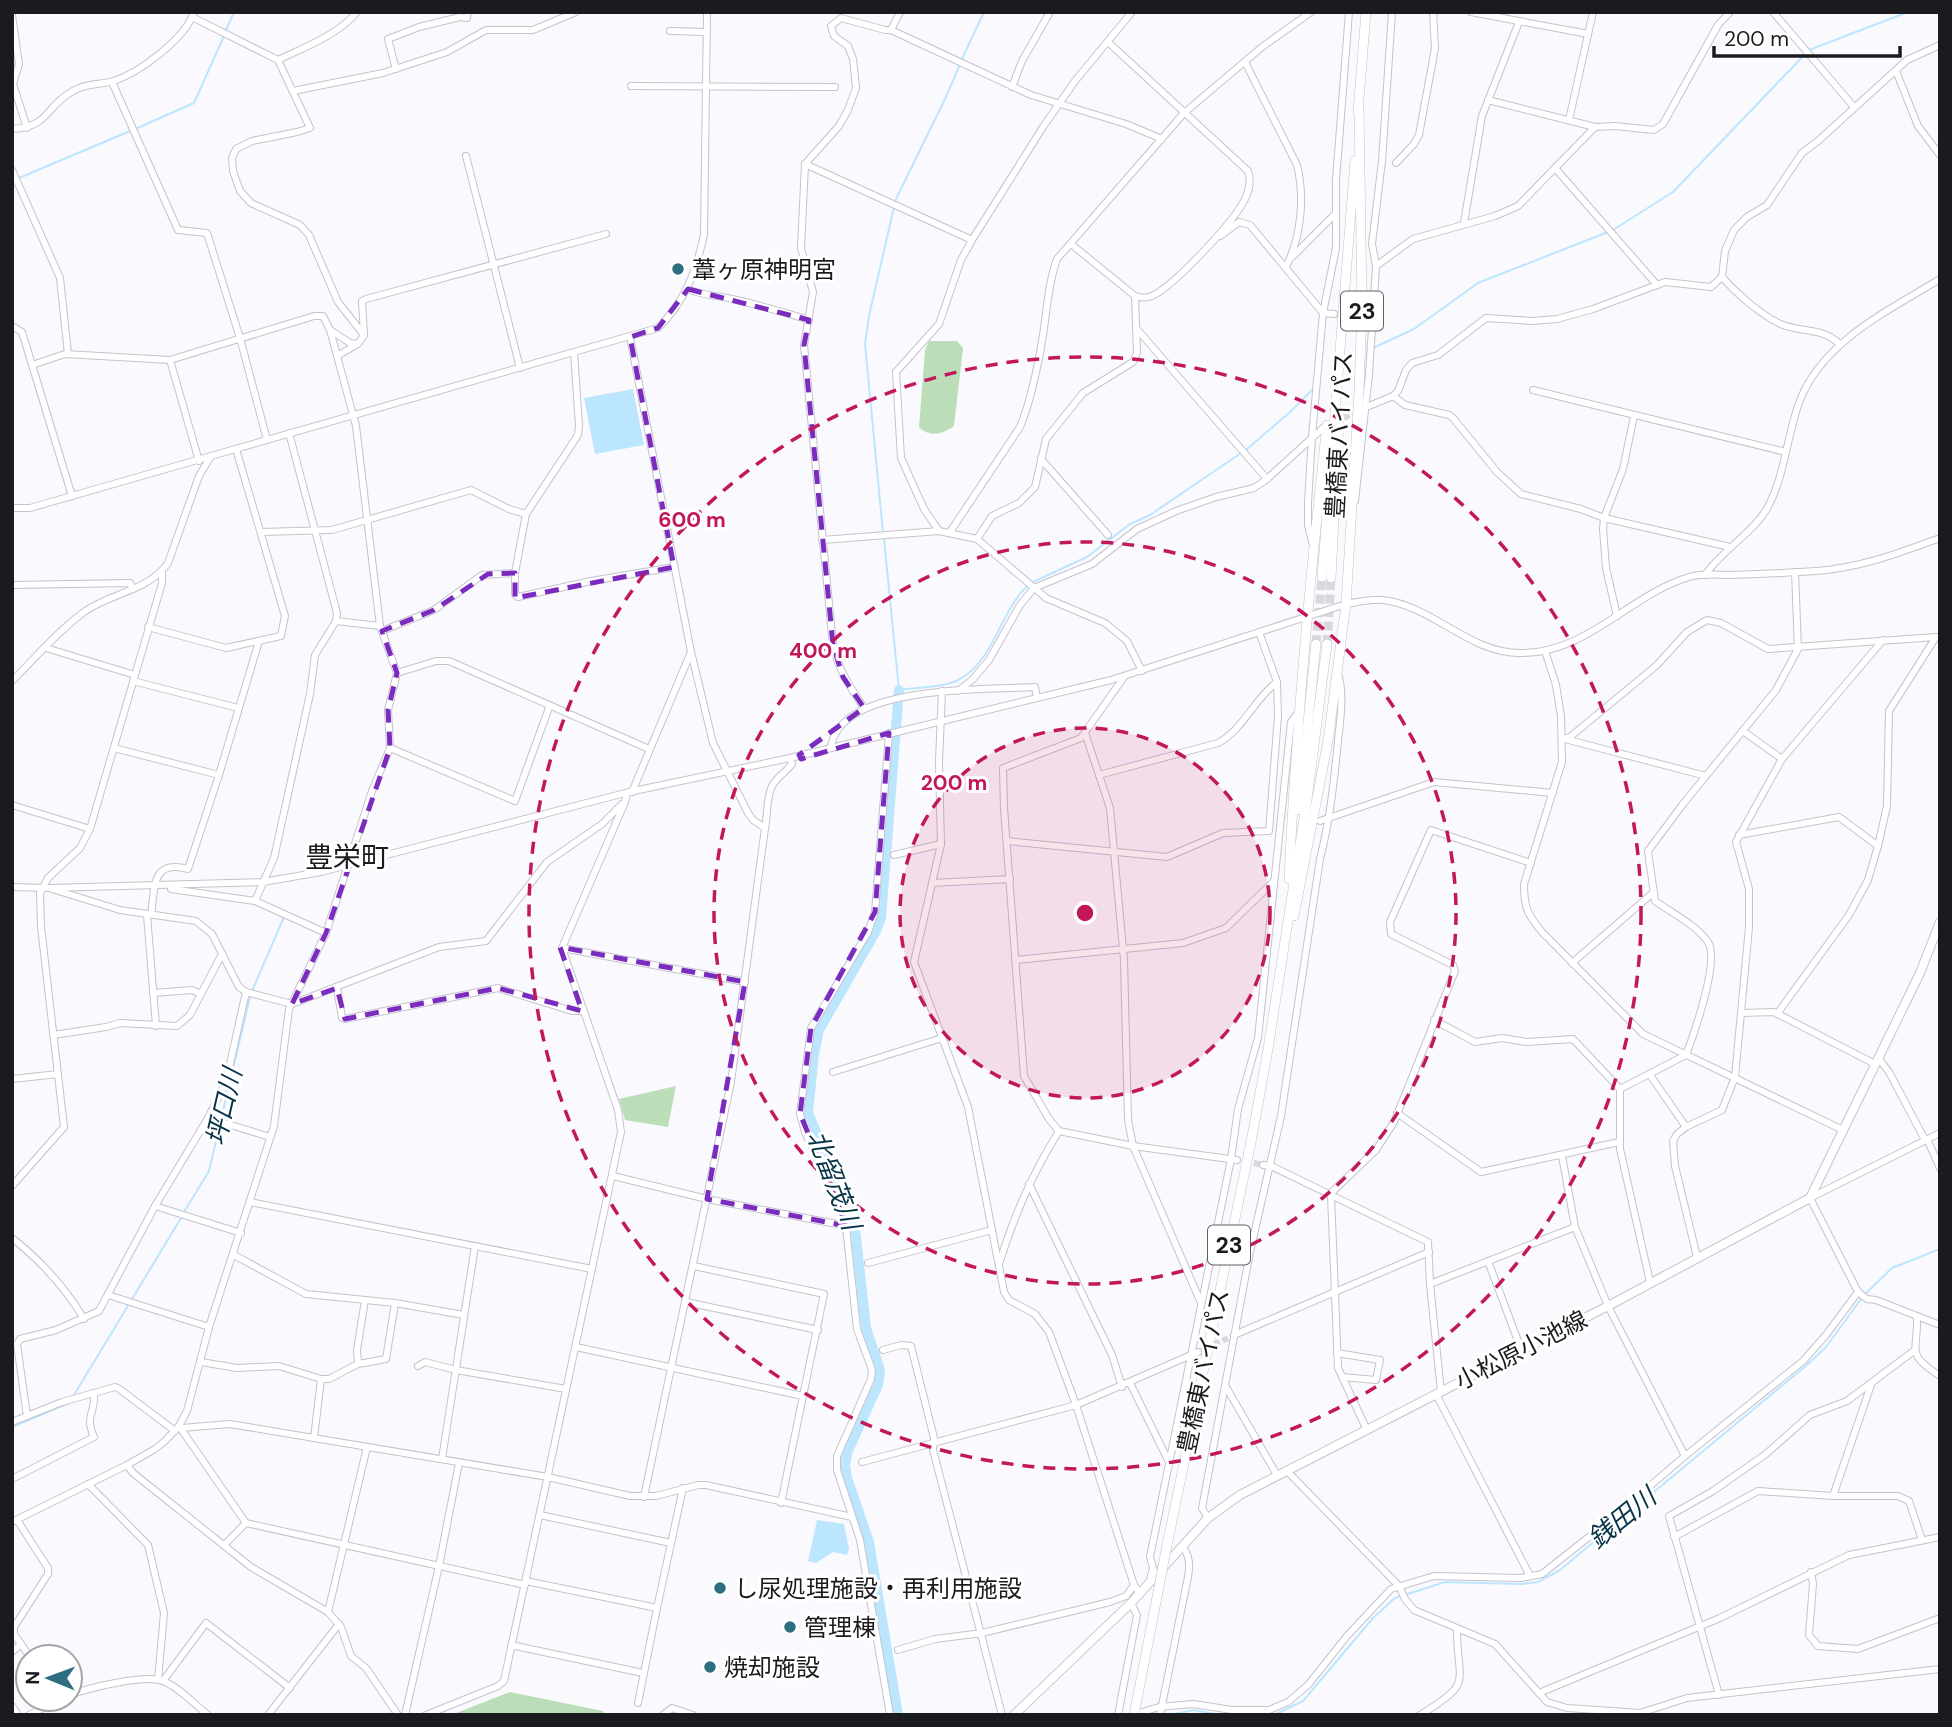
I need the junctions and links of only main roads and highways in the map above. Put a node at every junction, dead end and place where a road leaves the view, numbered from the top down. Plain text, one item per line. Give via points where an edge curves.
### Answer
1 (1366, 12) edge
2 (1359, 106) junction
3 (1348, 250) junction
4 (1339, 353) junction
5 (1316, 644) tunnel mouth
6 (1327, 644) tunnel mouth
7 (1288, 887) junction
8 (1940, 922) edge
9 (1283, 943) junction
10 (1276, 999) junction
11 (1134, 1713) edge
12 (1014, 1715) edge

1 - 2 highway, 豊橋東バイパス / 23
2 - 3 highway, 豊橋東バイパス / 23
2 - 10 highway, 23 via 1362,306 1346,604 1328,741
3 - 4 highway, 豊橋東バイパス / 23
3 - 4 highway, 豊橋東バイパス / 23 via 1327,578
4 - 7 highway, 23 via 1313,548
5 - 7 highway, 豊橋東バイパス / 23
6 - 9 highway, 豊橋東バイパス / 23
7 - 9 highway, 豊橋東バイパス / 23
8 - 12 main road, 小松原小池線 via 1920,973 1810,1198 1240,1495 1208,1518 1140,1594
9 - 10 highway, 豊橋東バイパス / 23
10 - 11 highway, 豊橋東バイパス / 23, bridge

